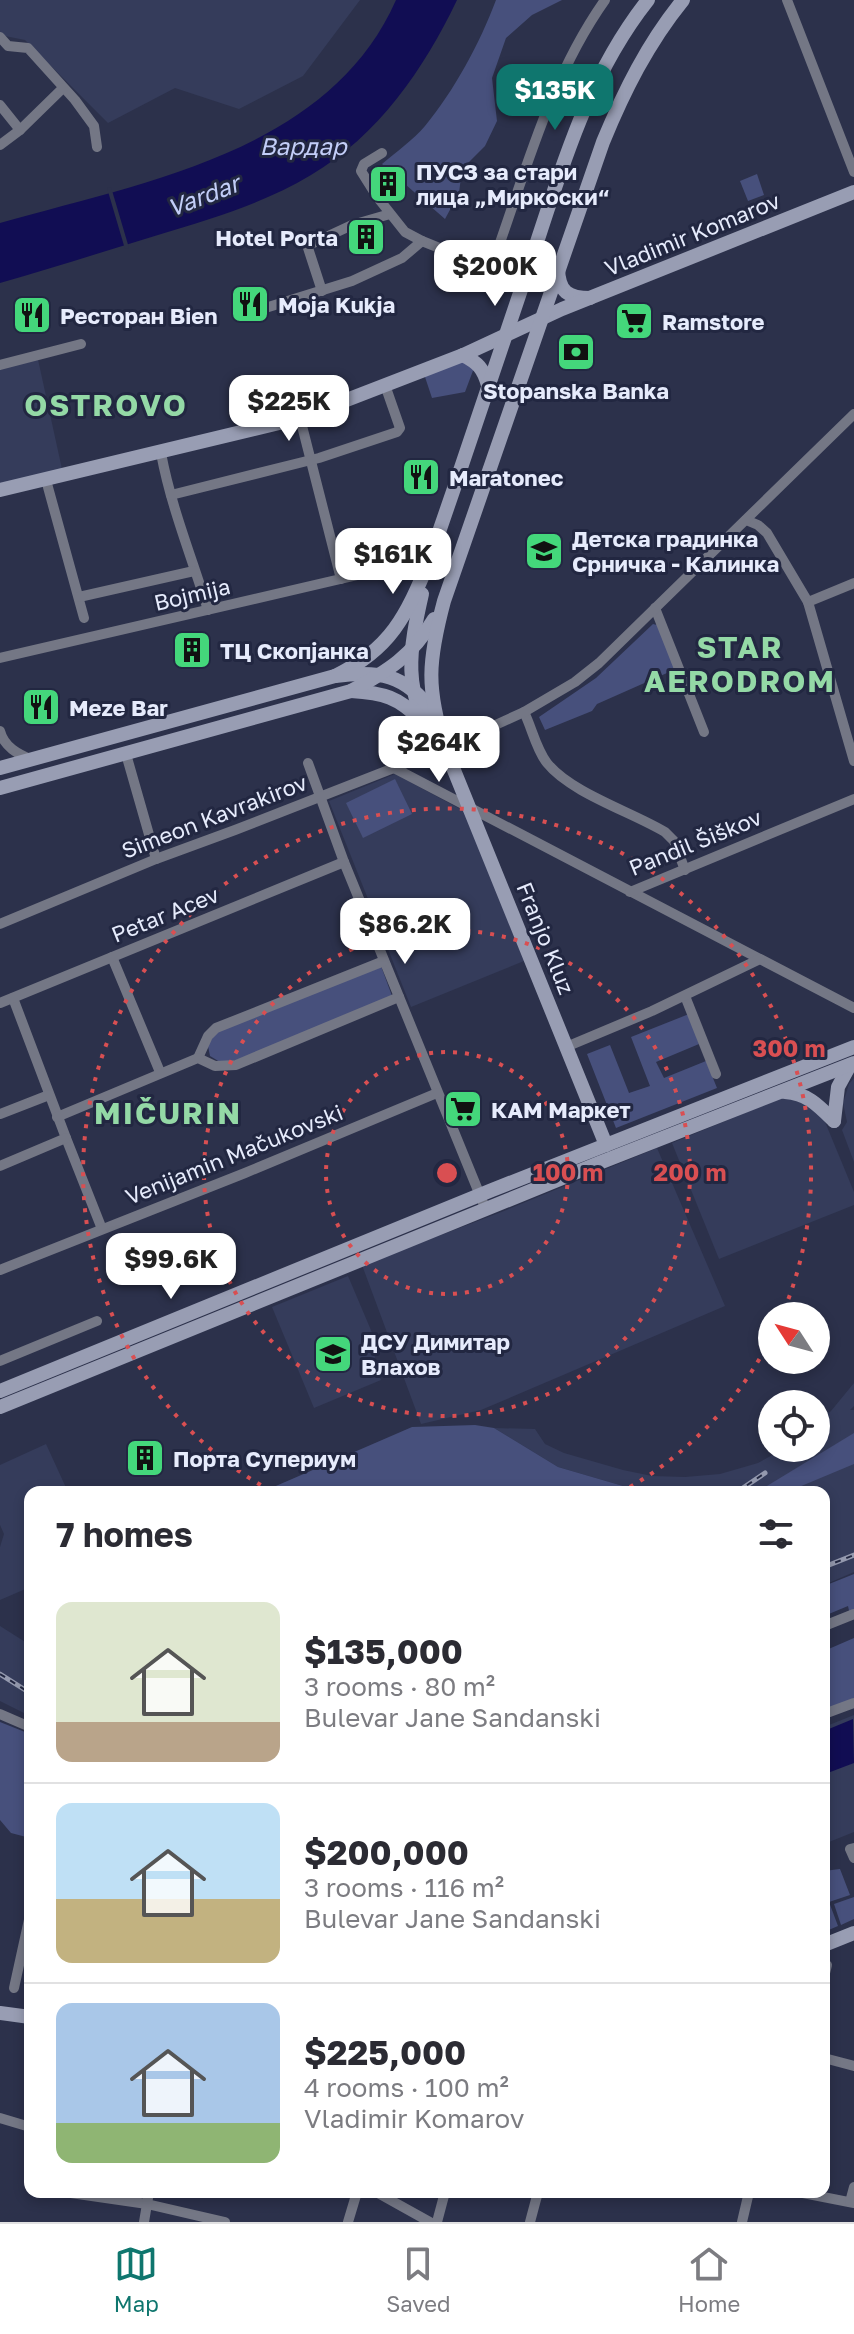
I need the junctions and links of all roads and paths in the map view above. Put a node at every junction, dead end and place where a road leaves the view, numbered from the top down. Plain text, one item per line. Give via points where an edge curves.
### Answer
1 (648, 0) edge
2 (683, 0) edge
3 (787, 0) edge
4 (598, 2) edge
5 (0, 37) edge
6 (63, 88) junction
7 (0, 105) edge
8 (20, 130) junction
9 (0, 145) edge
10 (97, 147) dead end
11 (382, 153) dead end
12 (854, 172) edge
13 (854, 192) edge
14 (390, 214) junction
15 (422, 241) junction
16 (558, 269) junction
17 (322, 291) junction
18 (594, 298) junction
19 (243, 315) dead end
20 (540, 320) junction
21 (505, 336) junction
22 (81, 344) dead end
23 (463, 355) junction
24 (0, 365) edge
25 (385, 385) junction
26 (488, 385) junction
27 (854, 414) edge
28 (300, 418) junction
29 (161, 453) junction
30 (311, 460) junction
31 (46, 480) junction
32 (0, 490) edge
33 (171, 495) junction
34 (746, 520) junction
35 (429, 561) junction
36 (392, 567) dead end
37 (194, 571) junction
38 (341, 579) junction
39 (854, 583) edge
40 (79, 597) junction
41 (444, 601) junction
42 (808, 602) junction
43 (655, 608) junction
44 (208, 610) junction
45 (84, 618) dead end
46 (410, 653) junction
47 (0, 658) edge
48 (382, 674) junction
49 (335, 676) junction
50 (414, 690) junction
51 (351, 691) junction
52 (524, 712) junction
53 (431, 721) junction
54 (704, 732) dead end
55 (1, 738) edge
56 (445, 748) junction
57 (126, 754) junction
58 (32, 760) junction
59 (854, 761) edge
60 (308, 763) dead end
61 (0, 768) edge
62 (394, 768) junction
63 (0, 788) edge
64 (319, 797) junction
65 (854, 799) edge
66 (469, 807) junction
67 (156, 859) junction
68 (344, 862) junction
69 (685, 870) junction
70 (630, 892) junction
71 (0, 924) edge
72 (112, 957) junction
73 (760, 959) junction
74 (384, 961) junction
75 (685, 996) junction
76 (399, 997) junction
77 (13, 998) junction
78 (0, 1003) edge
79 (854, 1008) edge
80 (566, 1047) junction
81 (854, 1047) edge
82 (198, 1058) junction
83 (852, 1064) edge
84 (160, 1072) junction
85 (716, 1074) dead end
86 (437, 1093) junction
87 (775, 1093) junction
88 (49, 1095) junction
89 (0, 1114) edge
90 (57, 1117) junction
91 (66, 1138) junction
92 (606, 1145) junction
93 (0, 1166) edge
94 (482, 1203) junction
95 (102, 1229) junction
96 (0, 1270) edge
97 (97, 1321) dead end
98 (0, 1361) edge
99 (0, 1391) edge
100 (0, 1407) edge
101 (854, 1614) edge
102 (830, 1624) edge
103 (854, 1703) edge
104 (830, 1712) edge
105 (0, 1714) edge
106 (24, 1724) edge
107 (854, 1848) edge
108 (854, 1858) edge
109 (854, 1933) edge
110 (24, 1942) edge
111 (830, 1943) edge
112 (14, 1988) dead end
113 (0, 2013) edge
114 (24, 2016) edge
115 (830, 2060) edge
116 (854, 2066) edge
117 (0, 2118) edge
118 (24, 2125) edge
119 (854, 2187) edge
120 (106, 2198) edge
121 (148, 2198) edge
122 (355, 2198) edge
123 (387, 2198) edge
124 (443, 2198) edge
125 (536, 2198) edge
126 (748, 2198) edge
127 (830, 2198) edge
128 (852, 2202) edge
129 (147, 2204) junction
130 (144, 2222) edge
131 (225, 2222) edge
132 (348, 2222) edge
133 (430, 2222) edge
134 (437, 2222) edge
135 (530, 2222) edge
136 (742, 2222) edge

1 - 21 street via 589,97
2 - 16 street via 622,96
3 - 12 street
4 - 15 street via 559,84 492,263 479,264
5 - 6 street via 8,46 28,48
6 - 8 street
6 - 10 street via 94,126
7 - 8 street
8 - 9 street
11 - 14 street via 361,171
13 - 18 street, Vladimir Komarov
14 - 15 street via 405,232
14 - 17 street via 309,245
15 - 17 street via 402,258
16 - 18 street via 568,295
16 - 20 street
17 - 19 street
18 - 20 street, Vladimir Komarov
20 - 21 street, Vladimir Komarov
20 - 41 street
21 - 23 street, Vladimir Komarov
21 - 26 street
22 - 24 street
23 - 25 street, Vladimir Komarov
23 - 26 street via 484,370
25 - 28 street, Vladimir Komarov
25 - 30 street via 399,430
26 - 35 street
27 - 34 street, Simeon Kavrakirov
28 - 29 street, Vladimir Komarov
28 - 30 street
29 - 31 street, Vladimir Komarov
29 - 33 street
30 - 33 street
30 - 38 street
31 - 32 street, Vladimir Komarov
31 - 40 street
33 - 37 street
34 - 42 street via 767,533
34 - 43 street, Simeon Kavrakirov
35 - 46 street, Franjo Kluz
35 - 49 street via 400,622 377,650
36 - 38 street, Bojmija
37 - 40 street
37 - 44 street
38 - 44 street, Bojmija
39 - 42 street
40 - 45 street
41 - 46 street
41 - 53 street via 431,658
42 - 59 street
43 - 52 street, Simeon Kavrakirov via 599,663
43 - 54 street
44 - 47 street, Bojmija
46 - 48 street
46 - 50 street, Franjo Kluz
48 - 49 street
48 - 50 street
48 - 51 street
49 - 58 street
50 - 53 street, Franjo Kluz
51 - 53 street via 388,695
51 - 57 street
52 - 56 street, Simeon Kavrakirov
52 - 69 street via 540,751 557,773 665,832
53 - 56 street, Franjo Kluz
55 - 58 street
56 - 62 street, Simeon Kavrakirov
56 - 66 street, Franjo Kluz
57 - 63 street
57 - 67 street
58 - 61 street
60 - 64 street
62 - 64 street, Simeon Kavrakirov
62 - 66 street, Pandil Šiškov
64 - 67 street, Simeon Kavrakirov
64 - 68 street
65 - 69 street, Pandil Šiškov
66 - 70 street, Pandil Šiškov
66 - 80 street, Franjo Kluz
67 - 71 street, Simeon Kavrakirov
68 - 72 street, Petar Acev
68 - 74 street
69 - 70 street, Pandil Šiškov
70 - 73 street
72 - 77 street, Petar Acev
72 - 84 street
73 - 75 street
73 - 79 street
74 - 76 street
74 - 82 street via 216,1028
75 - 80 street
75 - 85 street
76 - 82 street via 236,1065 215,1066
76 - 86 street
77 - 78 street, Petar Acev
77 - 88 street
80 - 92 street, Franjo Kluz
81 - 92 street
82 - 84 street
83 - 87 street
83 - 87 street via 838,1087 834,1121 804,1095
84 - 90 street
86 - 94 street
86 - 95 street, Venijamin Mačukovski
87 - 94 street
88 - 89 street
88 - 90 street
90 - 91 street
91 - 93 street
91 - 95 street
92 - 94 street
94 - 99 street
94 - 100 street
95 - 96 street, Venijamin Mačukovski
97 - 98 street
101 - 102 street
103 - 104 street
105 - 106 street
107 - 108 street
109 - 111 street
110 - 112 street
113 - 114 street
115 - 116 street
117 - 118 street
119 - 128 street
120 - 129 street
121 - 129 street
122 - 132 street
123 - 133 street
124 - 134 street
125 - 135 street
126 - 136 street
127 - 128 street
129 - 130 street
129 - 131 street

